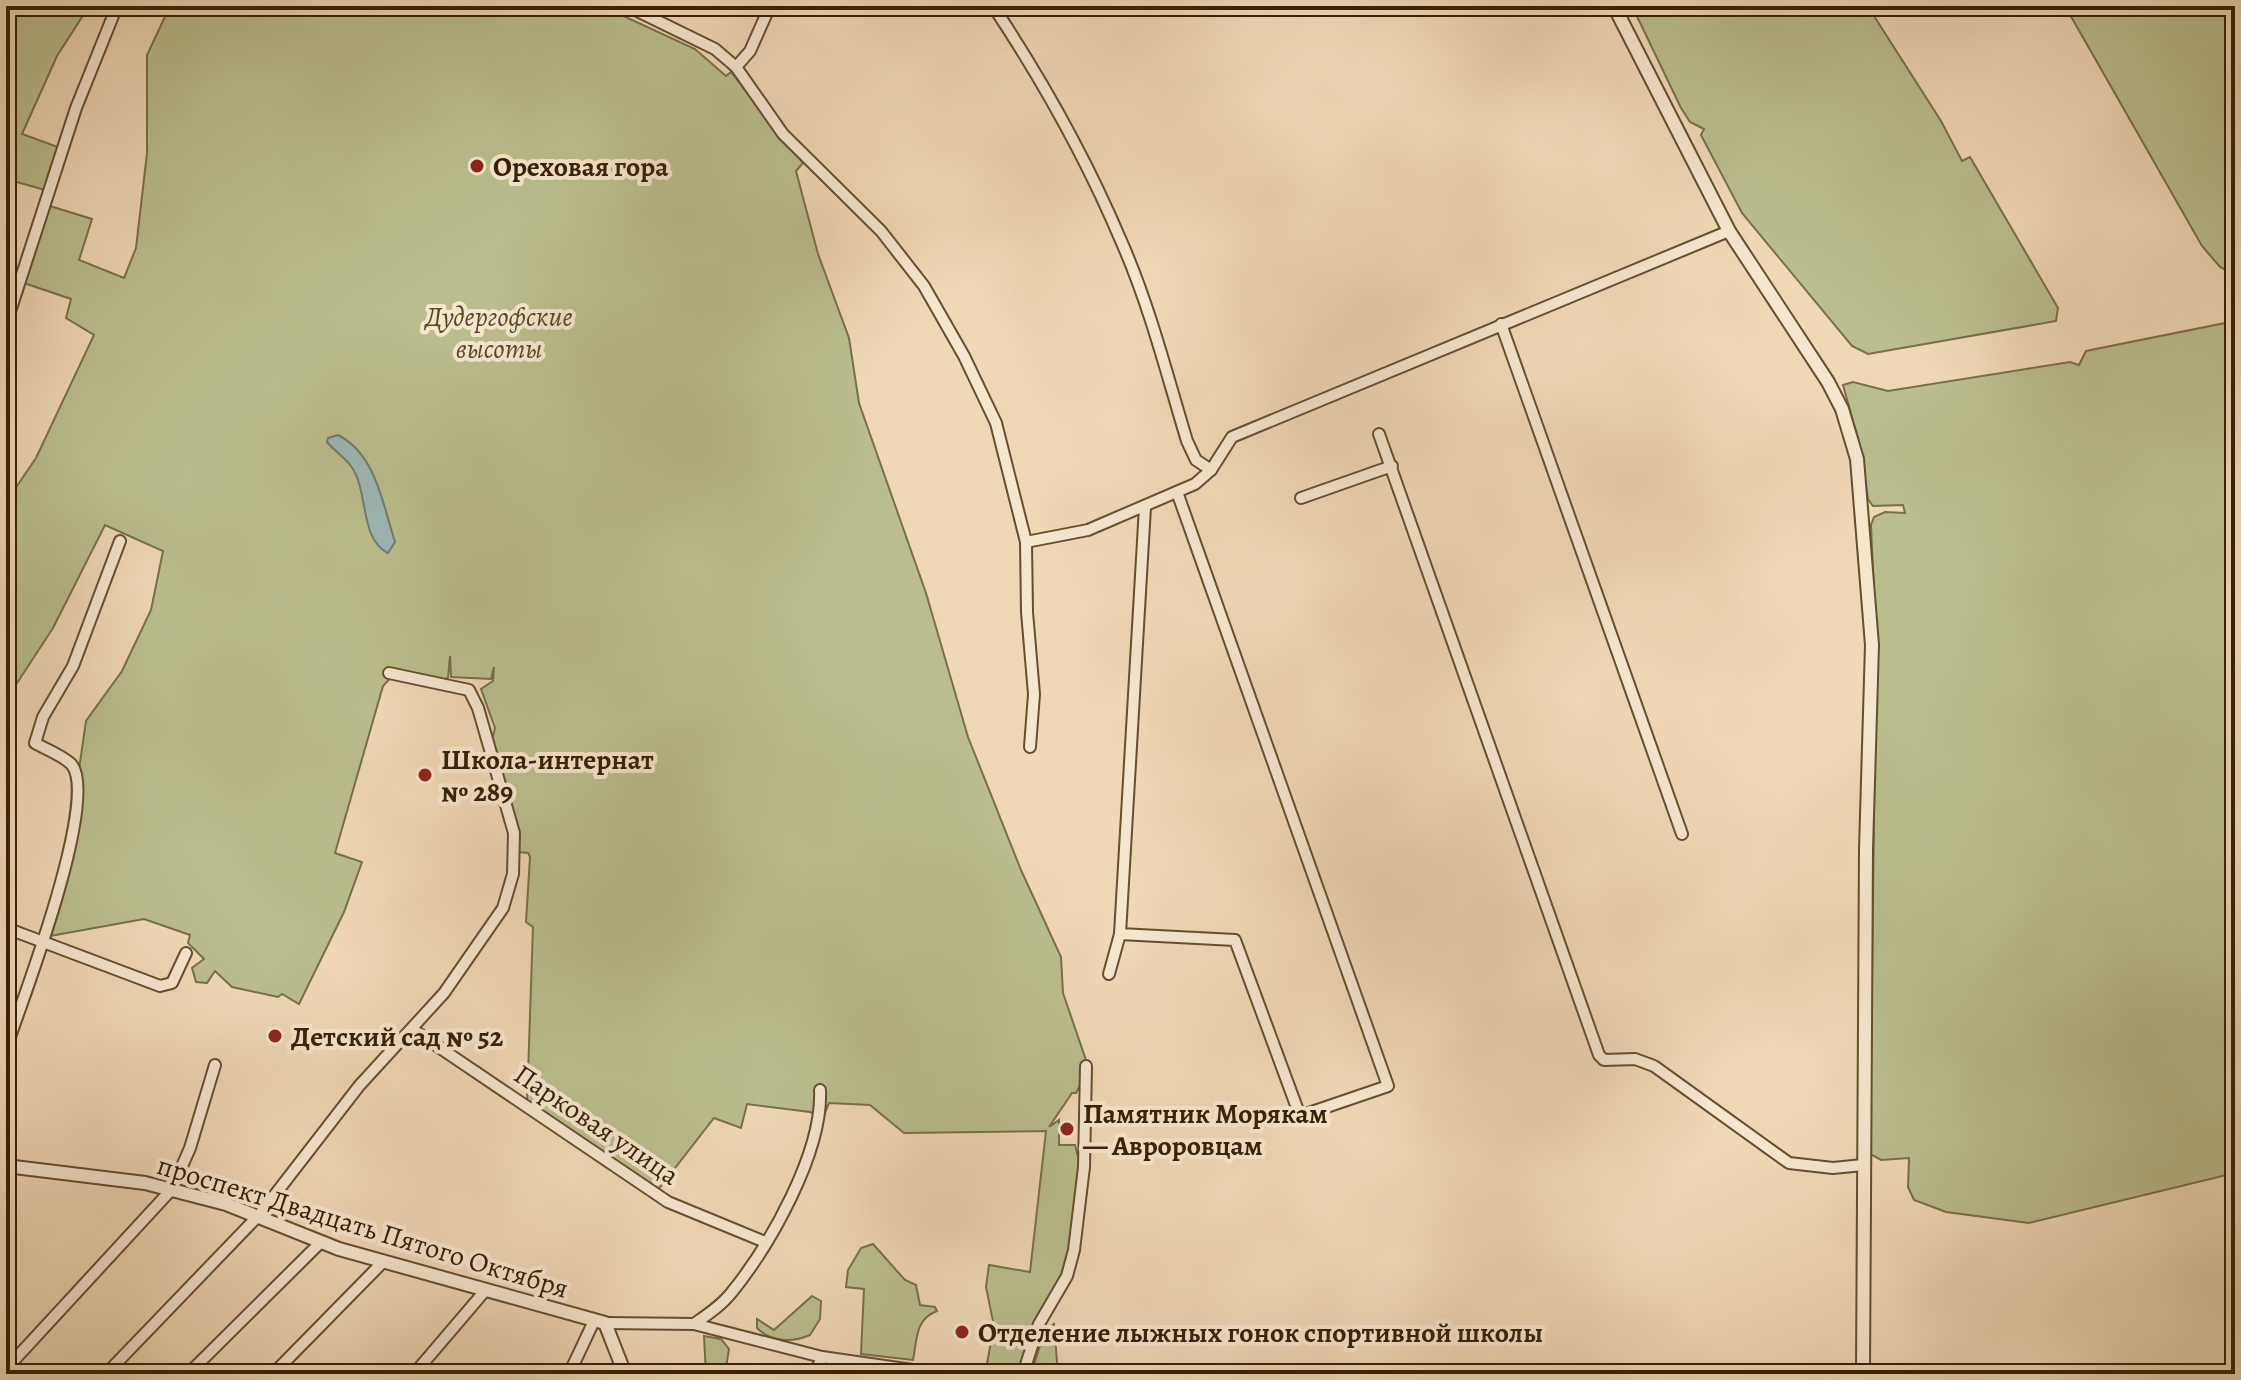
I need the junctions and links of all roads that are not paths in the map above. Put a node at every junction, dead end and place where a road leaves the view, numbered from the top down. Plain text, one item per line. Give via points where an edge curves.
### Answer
1 (117, 6) edge
2 (627, 6) edge
3 (770, 6) edge
4 (993, 6) edge
5 (1614, 6) edge
6 (736, 67) junction
7 (1729, 231) junction
8 (6, 324) edge
9 (1501, 324) junction
10 (1379, 434) dead end
11 (1392, 466) junction
12 (1211, 470) junction
13 (1177, 492) junction
14 (1301, 498) dead end
15 (1145, 507) junction
16 (120, 541) dead end
17 (1026, 542) junction
18 (389, 673) dead end
19 (1030, 747) dead end
20 (1682, 834) dead end
21 (6, 928) edge
22 (1120, 934) junction
23 (40, 943) junction
24 (186, 953) dead end
25 (1109, 974) dead end
26 (412, 1029) junction
27 (6, 1048) edge
28 (215, 1065) dead end
29 (1086, 1066) dead end
30 (820, 1090) dead end
31 (1863, 1165) junction
32 (6, 1166) edge
33 (172, 1189) junction
34 (260, 1214) junction
35 (321, 1242) junction
36 (765, 1242) junction
37 (382, 1263) junction
38 (484, 1292) junction
39 (600, 1322) junction
40 (694, 1324) junction
41 (822, 1357) junction
42 (6, 1369) edge
43 (106, 1374) edge
44 (188, 1374) edge
45 (273, 1374) edge
46 (414, 1374) edge
47 (569, 1374) edge
48 (625, 1374) edge
49 (815, 1374) edge
50 (940, 1374) edge
51 (1023, 1374) edge
52 (1863, 1374) edge

1 - 8 street via 76,108
2 - 6 street via 715,49
3 - 6 street via 750,51
4 - 12 street via 1038,74 1122,242 1187,441 1196,460
5 - 7 street
6 - 17 street via 783,134 881,231 924,286 996,423
7 - 9 street
7 - 31 street via 1828,382 1857,459 1872,645
9 - 12 street via 1232,437
9 - 20 street
10 - 11 street
11 - 14 street
11 - 31 street via 1599,1055 1654,1066 1789,1163
12 - 13 street
13 - 15 street
13 - 22 street via 1388,1086 1300,1116 1235,940
15 - 17 street via 1088,530
15 - 22 street
16 - 23 street via 73,666 43,717 35,743 71,765 79,784 69,859
17 - 19 street via 1034,694
18 - 26 street via 469,690 510,819 516,855 503,908
21 - 23 street
22 - 25 street
23 - 24 street via 160,986 172,983
23 - 27 street
26 - 34 street via 359,1086
26 - 36 street, Парковая улица via 668,1202
28 - 33 street
29 - 51 street via 1084,1167 1074,1250 1067,1276 1039,1324
30 - 36 street via 815,1131 801,1175
31 - 52 street
32 - 33 street, проспект Двадцать Пятого Октября
33 - 34 street, проспект Двадцать Пятого Октября
33 - 42 street
34 - 35 street, проспект Двадцать Пятого Октября
34 - 43 street
35 - 37 street, проспект Двадцать Пятого Октября
35 - 44 street
36 - 40 street via 731,1294
37 - 38 street, проспект Двадцать Пятого Октября
37 - 45 street
38 - 39 street, проспект Двадцать Пятого Октября
38 - 46 street
39 - 40 street, проспект Двадцать Пятого Октября
39 - 47 street
39 - 48 street
40 - 41 street, проспект Двадцать Пятого Октября
41 - 49 street
41 - 50 street, проспект Двадцать Пятого Октября

